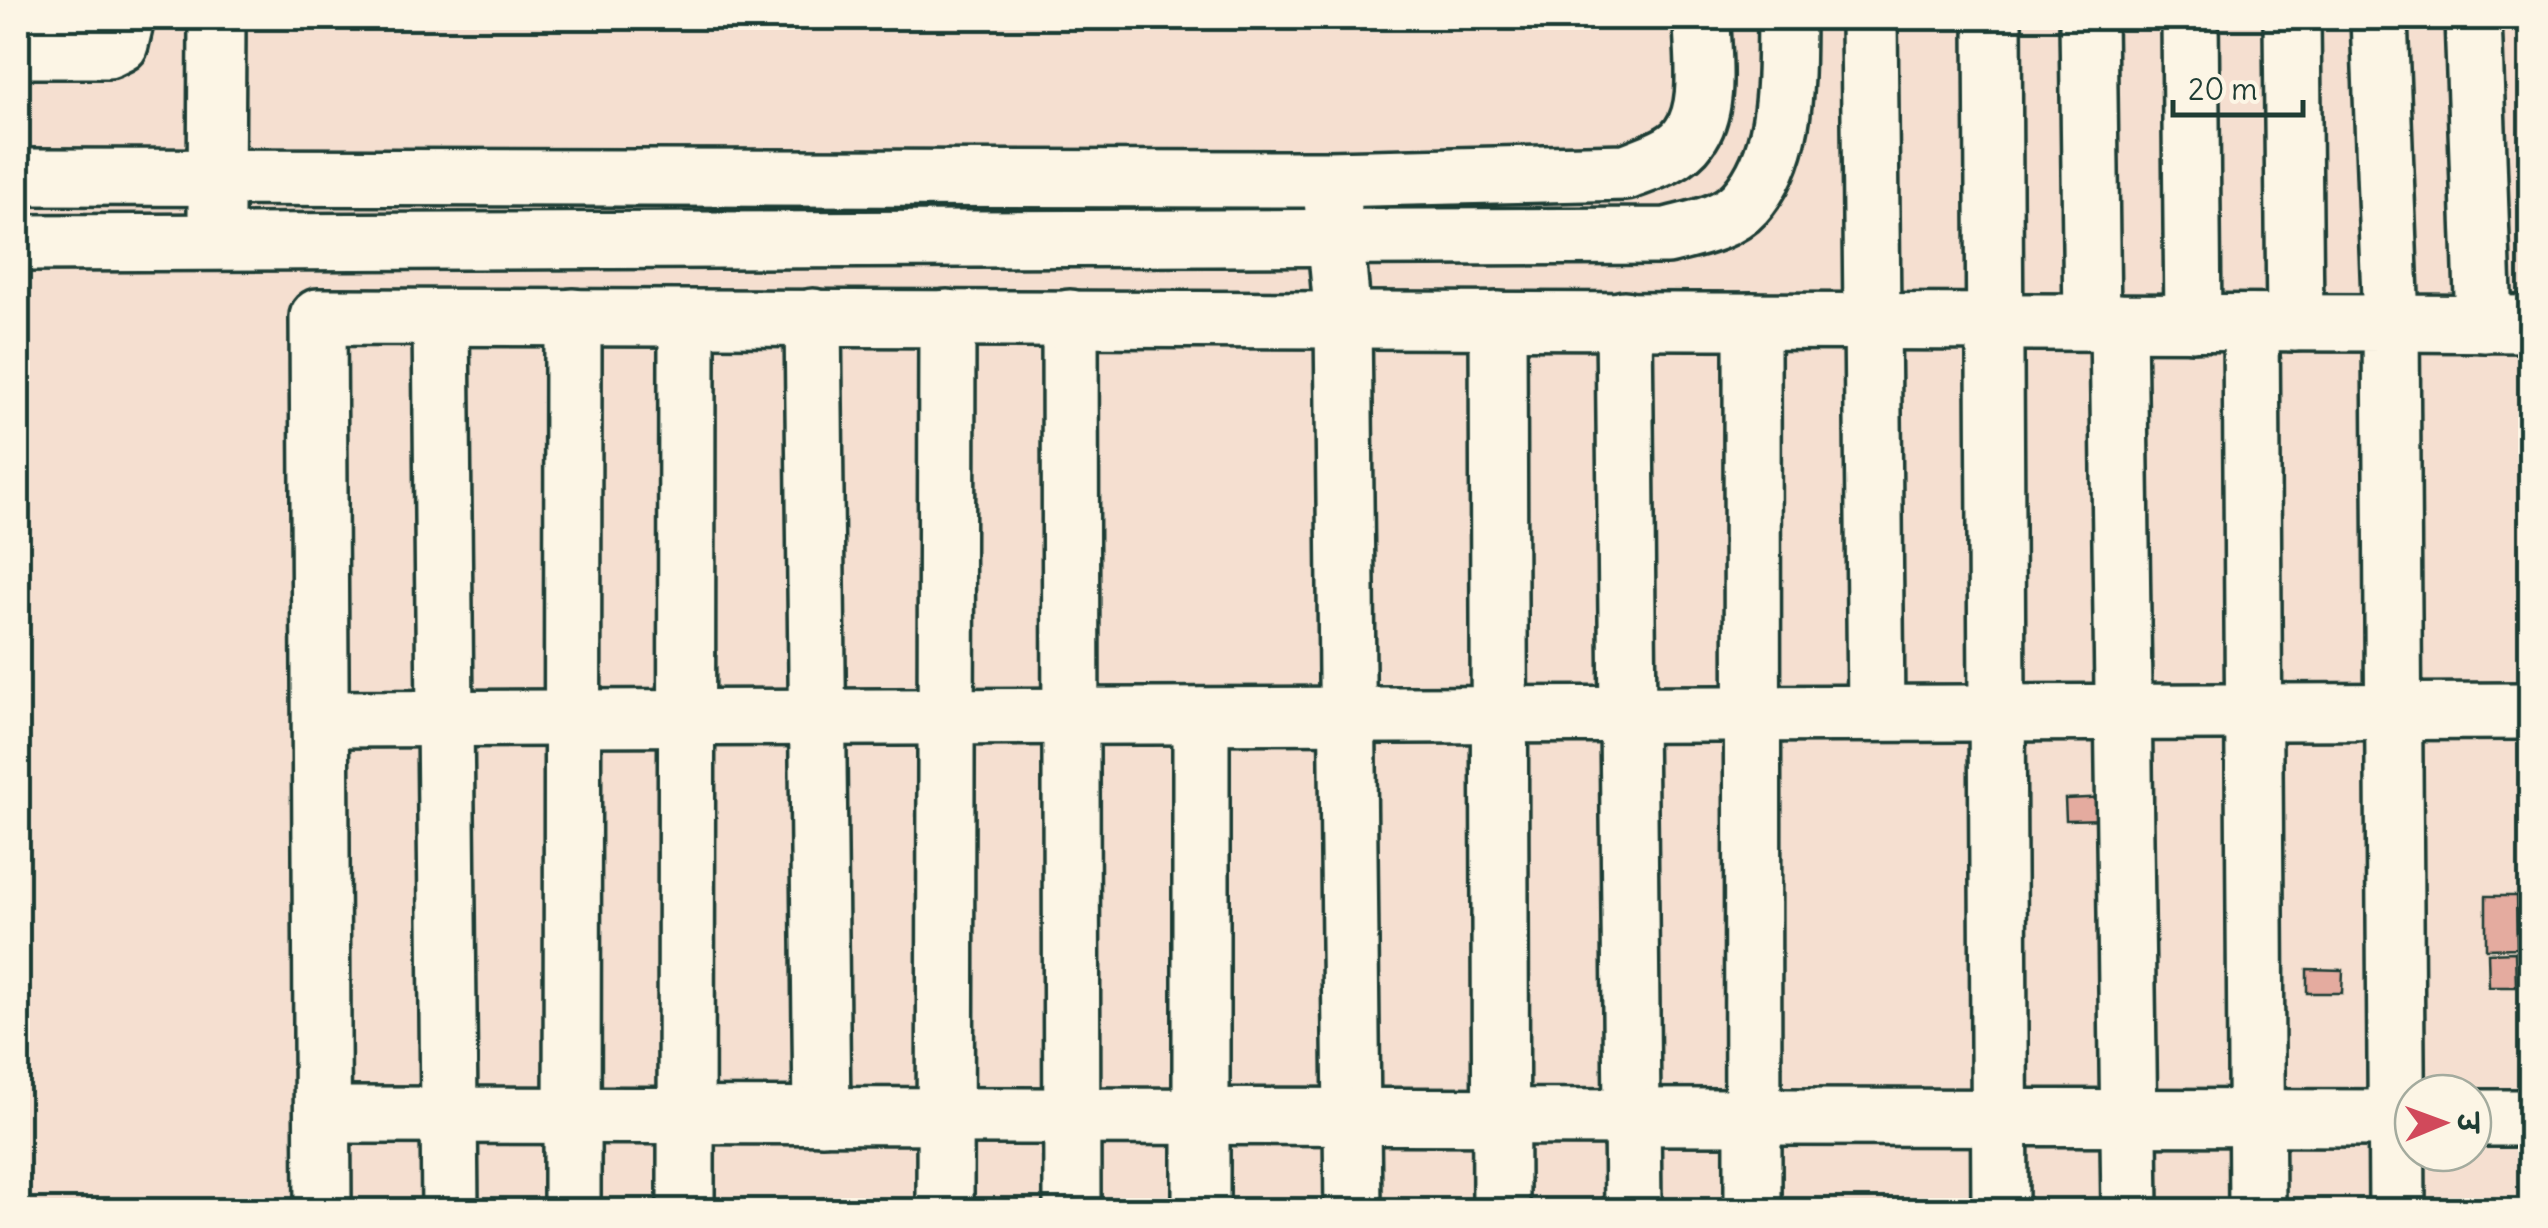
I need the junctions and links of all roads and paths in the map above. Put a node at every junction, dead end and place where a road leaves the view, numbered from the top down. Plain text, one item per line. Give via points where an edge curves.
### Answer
1 (126, 18) edge
2 (217, 18) edge
3 (1702, 18) edge
4 (1786, 18) edge
5 (1869, 18) edge
6 (1993, 18) edge
7 (2088, 18) edge
8 (2190, 18) edge
9 (2292, 18) edge
10 (2380, 18) edge
11 (2473, 18) edge
12 (18, 50) edge
13 (18, 176) edge
14 (216, 177) junction
15 (1330, 179) junction
16 (1338, 236) junction
17 (18, 242) edge
18 (216, 242) junction
19 (573, 317) junction
20 (441, 318) junction
21 (814, 318) junction
22 (947, 318) junction
23 (1070, 318) junction
24 (687, 319) junction
25 (1624, 319) junction
26 (1344, 320) junction
27 (1498, 320) junction
28 (1752, 321) junction
29 (1872, 321) junction
30 (1996, 322) junction
31 (2105, 322) junction
32 (2193, 322) junction
33 (2273, 323) junction
34 (2391, 323) junction
35 (2507, 324) edge
36 (2530, 711) edge
37 (2124, 712) junction
38 (2256, 712) junction
39 (2395, 712) junction
40 (1876, 713) junction
41 (1998, 713) junction
42 (1500, 714) junction
43 (1628, 714) junction
44 (1752, 714) junction
45 (1347, 715) junction
46 (946, 716) junction
47 (1071, 716) junction
48 (1200, 716) junction
49 (686, 717) junction
50 (818, 717) junction
51 (321, 718) junction
52 (445, 718) junction
53 (573, 718) junction
54 (2403, 1073) edge
55 (322, 1115) junction
56 (448, 1115) junction
57 (572, 1116) junction
58 (686, 1116) junction
59 (822, 1116) junction
60 (946, 1116) junction
61 (1072, 1116) junction
62 (1201, 1116) junction
63 (1352, 1116) junction
64 (1501, 1116) junction
65 (1632, 1117) junction
66 (1753, 1117) junction
67 (2000, 1117) junction
68 (2128, 1118) junction
69 (2256, 1118) junction
70 (2393, 1118) edge
71 (2493, 1118) edge
72 (2530, 1118) edge
73 (2400, 1173) edge
74 (323, 1210) edge
75 (450, 1210) edge
76 (572, 1210) edge
77 (686, 1210) edge
78 (945, 1210) edge
79 (1072, 1210) edge
80 (1201, 1210) edge
81 (1352, 1210) edge
82 (1501, 1210) edge
83 (1633, 1210) edge
84 (1753, 1210) edge
85 (2000, 1210) edge
86 (2130, 1210) edge
87 (2257, 1210) edge
88 (2398, 1210) edge

1 - 12 street via 120,44 108,50
2 - 14 street
3 - 15 street via 1702,103 1690,137 1653,161 1626,172
4 - 16 street via 1785,104 1767,168 1744,204 1713,224 1668,236
5 - 29 street
6 - 30 street
7 - 31 street
8 - 32 street
9 - 33 street
10 - 34 street
11 - 35 street
13 - 14 street
14 - 15 street
14 - 18 street
15 - 16 street
16 - 18 street
16 - 26 street
17 - 18 street
19 - 20 street
19 - 24 street
19 - 53 street
20 - 51 street via 318,317
20 - 52 street
21 - 22 street
21 - 24 street
21 - 50 street
22 - 23 street
22 - 46 street
23 - 26 street
23 - 47 street
24 - 49 street
25 - 27 street
25 - 28 street
25 - 43 street
26 - 27 street
26 - 45 street
27 - 42 street
28 - 29 street
28 - 44 street
29 - 30 street
29 - 40 street
30 - 31 street
30 - 41 street
31 - 32 street
31 - 37 street
32 - 33 street
33 - 34 street
33 - 38 street
34 - 35 street
34 - 39 street
36 - 39 street
37 - 38 street
37 - 41 street
37 - 68 street
38 - 39 street
38 - 69 street
39 - 54 street
40 - 41 street
40 - 44 street
41 - 67 street
42 - 43 street
42 - 45 street
42 - 64 street
43 - 44 street
43 - 65 street
44 - 66 street
45 - 48 street
45 - 63 street
46 - 47 street
46 - 50 street
46 - 60 street
47 - 48 street
47 - 61 street
48 - 62 street
49 - 50 street
49 - 53 street
49 - 58 street
50 - 59 street
51 - 52 street
51 - 55 street
52 - 53 street
52 - 56 street
53 - 57 street
55 - 56 street
55 - 74 street
56 - 57 street
56 - 75 street
57 - 58 street
57 - 76 street
58 - 59 street
58 - 77 street
59 - 60 street
60 - 61 street
60 - 78 street
61 - 62 street
61 - 79 street
62 - 63 street
62 - 80 street
63 - 64 street
63 - 81 street
64 - 65 street
64 - 82 street
65 - 66 street
65 - 83 street
66 - 67 street
66 - 84 street
67 - 68 street
67 - 85 street
68 - 69 street
68 - 86 street
69 - 70 street
69 - 87 street
71 - 72 street
73 - 88 street

